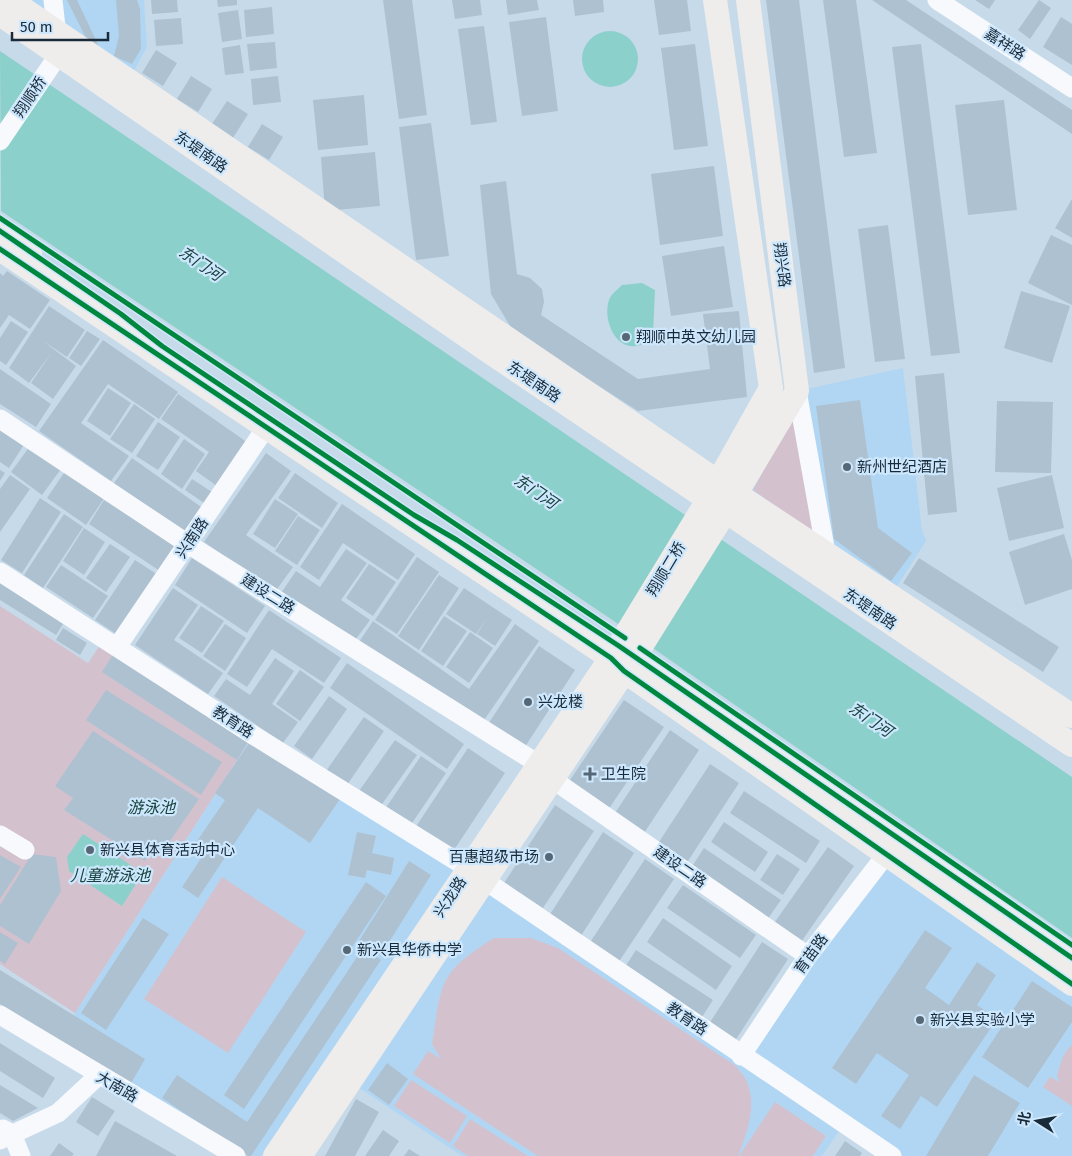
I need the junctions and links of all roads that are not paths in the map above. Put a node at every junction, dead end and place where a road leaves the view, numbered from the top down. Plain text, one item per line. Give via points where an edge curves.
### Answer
1 (10, 0) edge
2 (53, 0) edge
3 (715, 0) edge
4 (748, 0) edge
5 (937, 0) edge
6 (0, 14) edge
7 (58, 42) junction
8 (1072, 88) edge
9 (0, 141) edge
10 (0, 231) edge
11 (0, 249) edge
12 (797, 390) junction
13 (0, 418) edge
14 (265, 429) junction
15 (722, 497) junction
16 (188, 544) junction
17 (826, 553) junction
18 (0, 572) edge
19 (116, 647) junction
20 (625, 653) junction
21 (1072, 716) edge
22 (1072, 745) edge
23 (546, 772) junction
24 (0, 835) edge
25 (25, 850) dead end
26 (885, 856) junction
27 (476, 875) junction
28 (808, 956) junction
29 (1072, 958) edge
30 (1072, 984) edge
31 (0, 1015) edge
32 (741, 1056) junction
33 (98, 1076) junction
34 (4, 1134) edge
35 (21, 1156) edge
36 (236, 1156) edge
37 (275, 1156) edge
38 (300, 1156) edge
39 (892, 1156) edge

1 - 7 main road, 东堤南路
2 - 7 street
3 - 15 main road, 翔兴路 via 770,388
4 - 12 main road, 翔兴路
5 - 8 street, 嘉祥路
6 - 7 main road, 东堤南路
7 - 9 street, 翔顺桥
7 - 15 main road, 东堤南路
10 - 20 main road via 202,373
11 - 14 main road
12 - 15 main road
12 - 17 street
13 - 16 street, 建设二路
14 - 16 street, 兴南路
14 - 20 main road
15 - 17 main road, 东堤南路
15 - 20 main road, 翔顺二桥
15 - 22 main road, 东堤南路
16 - 19 street, 兴南路
16 - 23 street, 建设二路
17 - 21 main road, 东堤南路
18 - 19 street, 教育路
19 - 27 street, 教育路
20 - 23 main road, 兴龙路
20 - 26 main road
20 - 29 main road
23 - 27 main road, 兴龙路
23 - 28 street, 建设二路
24 - 25 street
26 - 28 street, 育苗路
26 - 30 main road
27 - 32 street, 教育路
27 - 37 main road, 兴龙路
27 - 38 main road, 兴龙路
28 - 32 street, 育苗路
31 - 33 street, 大南路
32 - 39 street, 教育路
33 - 34 street via 58,1113
33 - 36 street, 大南路
34 - 35 street

